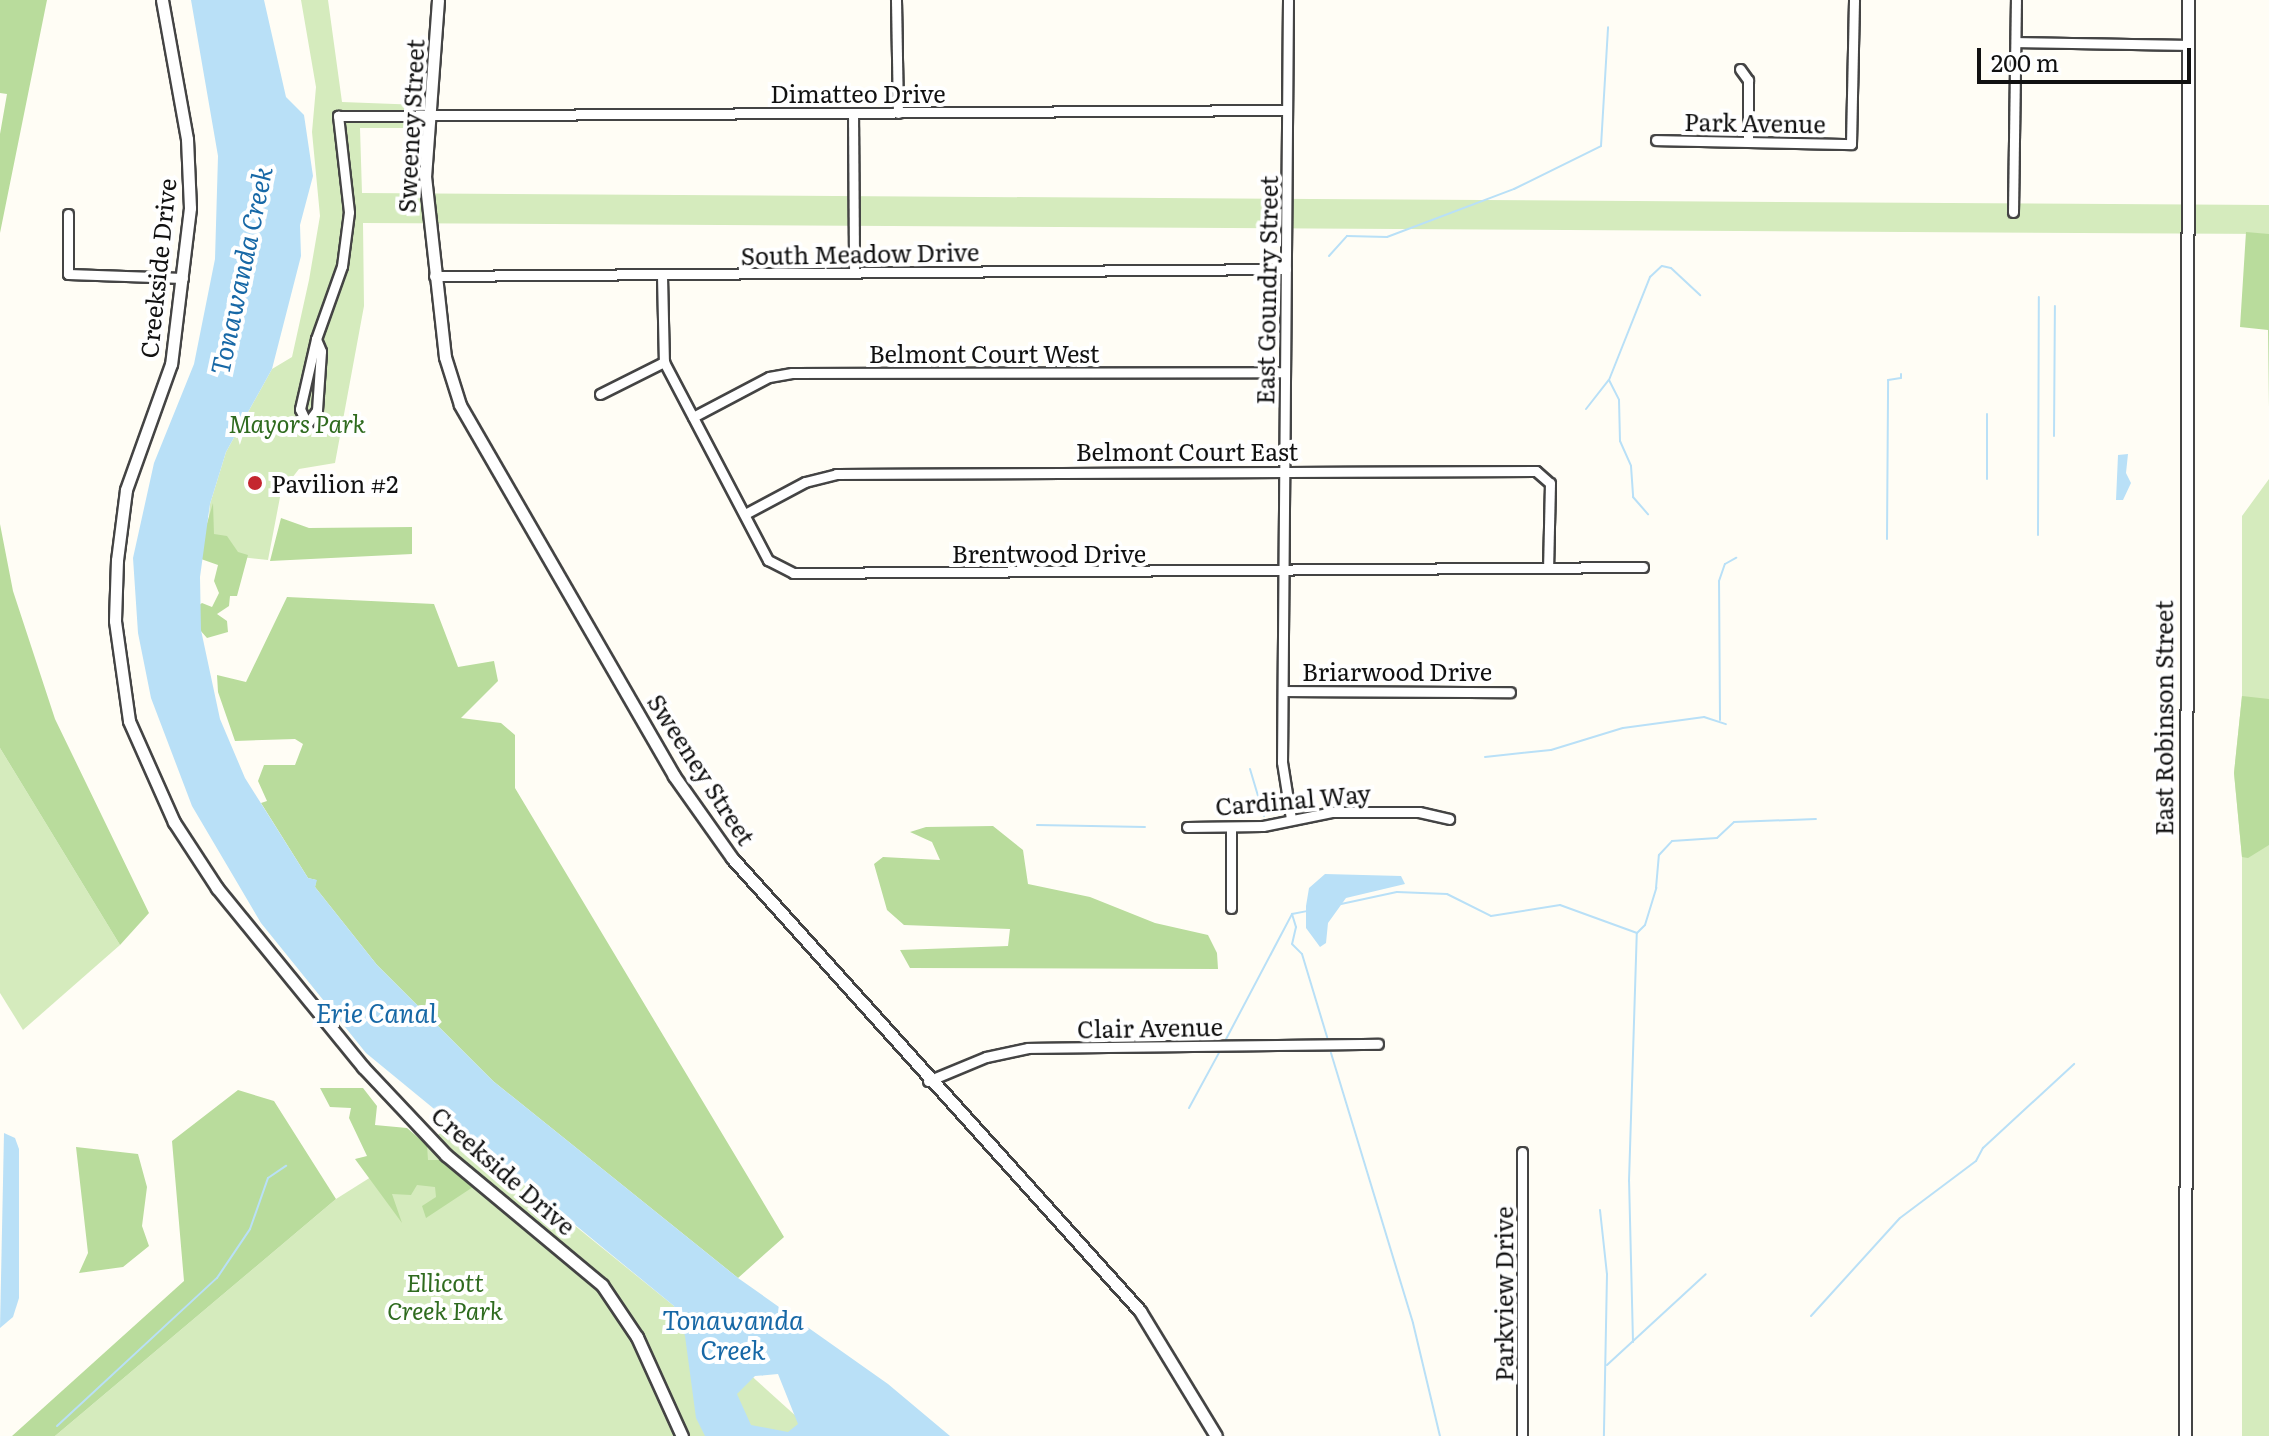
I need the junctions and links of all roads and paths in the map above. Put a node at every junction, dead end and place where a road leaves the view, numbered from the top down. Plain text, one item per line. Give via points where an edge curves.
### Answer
1 (162, 0) edge
2 (438, 0) edge
3 (896, 0) edge
4 (1288, 0) edge
5 (1854, 0) edge
6 (2016, 0) edge
7 (2188, 0) edge
8 (2016, 42) junction
9 (2187, 45) junction
10 (1740, 69) dead end
11 (1287, 110) junction
12 (853, 113) junction
13 (898, 113) junction
14 (429, 115) junction
15 (1656, 140) dead end
16 (1748, 141) junction
17 (2013, 212) dead end
18 (68, 214) dead end
19 (1286, 269) junction
20 (854, 272) junction
21 (434, 276) junction
22 (662, 276) junction
23 (183, 278) junction
24 (316, 339) junction
25 (664, 362) junction
26 (1285, 372) junction
27 (600, 394) dead end
28 (693, 417) junction
29 (1283, 471) junction
30 (745, 514) junction
31 (1643, 567) dead end
32 (1548, 568) junction
33 (1285, 573) junction
34 (1283, 691) junction
35 (1510, 692) dead end
36 (1291, 819) junction
37 (1449, 819) dead end
38 (1187, 827) dead end
39 (1231, 827) junction
40 (1231, 908) dead end
41 (1378, 1044) dead end
42 (928, 1081) junction
43 (1522, 1152) dead end
44 (682, 1436) edge
45 (1216, 1436) edge
46 (1522, 1436) edge
47 (2185, 1436) edge

1 - 23 street, Creekside Drive via 191,177
2 - 14 street, Sweeney Street
3 - 13 street
4 - 11 street, East Goundry Street
5 - 16 street, Park Avenue via 1851,144
6 - 8 street
7 - 9 street, East Robinson Street
8 - 9 street
8 - 17 street
9 - 47 street, East Robinson Street
10 - 16 street via 1748,80
11 - 13 street, Dimatteo Drive
11 - 19 street, East Goundry Street
12 - 13 street, Dimatteo Drive
12 - 14 street, Dimatteo Drive
12 - 20 street
14 - 21 street, Sweeney Street via 425,176
14 - 24 street, Dimatteo Drive via 338,116 349,212 342,266
15 - 16 street, Park Avenue
18 - 23 street via 68,274
19 - 20 street, South Meadow Drive
19 - 26 street, East Goundry Street
20 - 22 street, South Meadow Drive
21 - 22 street, South Meadow Drive
21 - 42 street, Sweeney Street via 445,357 460,405 674,776 732,858
22 - 25 street, Brentwood Drive
23 - 44 street, Creekside Drive via 171,364 126,490 117,560 115,621 135,734 174,822 217,888 363,1067 446,1155 602,1285 637,1337
24 - 24 street via 321,351 317,410 307,424 300,409
25 - 27 street
25 - 28 street, Brentwood Drive
26 - 28 street, Belmont Court West via 792,373 769,377
26 - 29 street, East Goundry Street
28 - 30 street, Brentwood Drive
29 - 30 street, Belmont Court East via 836,474 805,482
29 - 32 street, Belmont Court East via 1536,471 1550,483
29 - 33 street, East Goundry Street
30 - 33 street, Brentwood Drive via 768,560 793,573
31 - 32 street, Brentwood Drive
32 - 33 street, Brentwood Drive
33 - 34 street, East Goundry Street
34 - 35 street, Briarwood Drive
34 - 36 street, East Goundry Street via 1282,773
36 - 37 street, Cardinal Way via 1317,813 1419,812
36 - 39 street, Cardinal Way
38 - 39 street, Cardinal Way
39 - 40 street
41 - 42 street, Clair Avenue via 1028,1048 986,1057
42 - 45 street, Sweeney Street via 1140,1311
43 - 46 street, Parkview Drive

